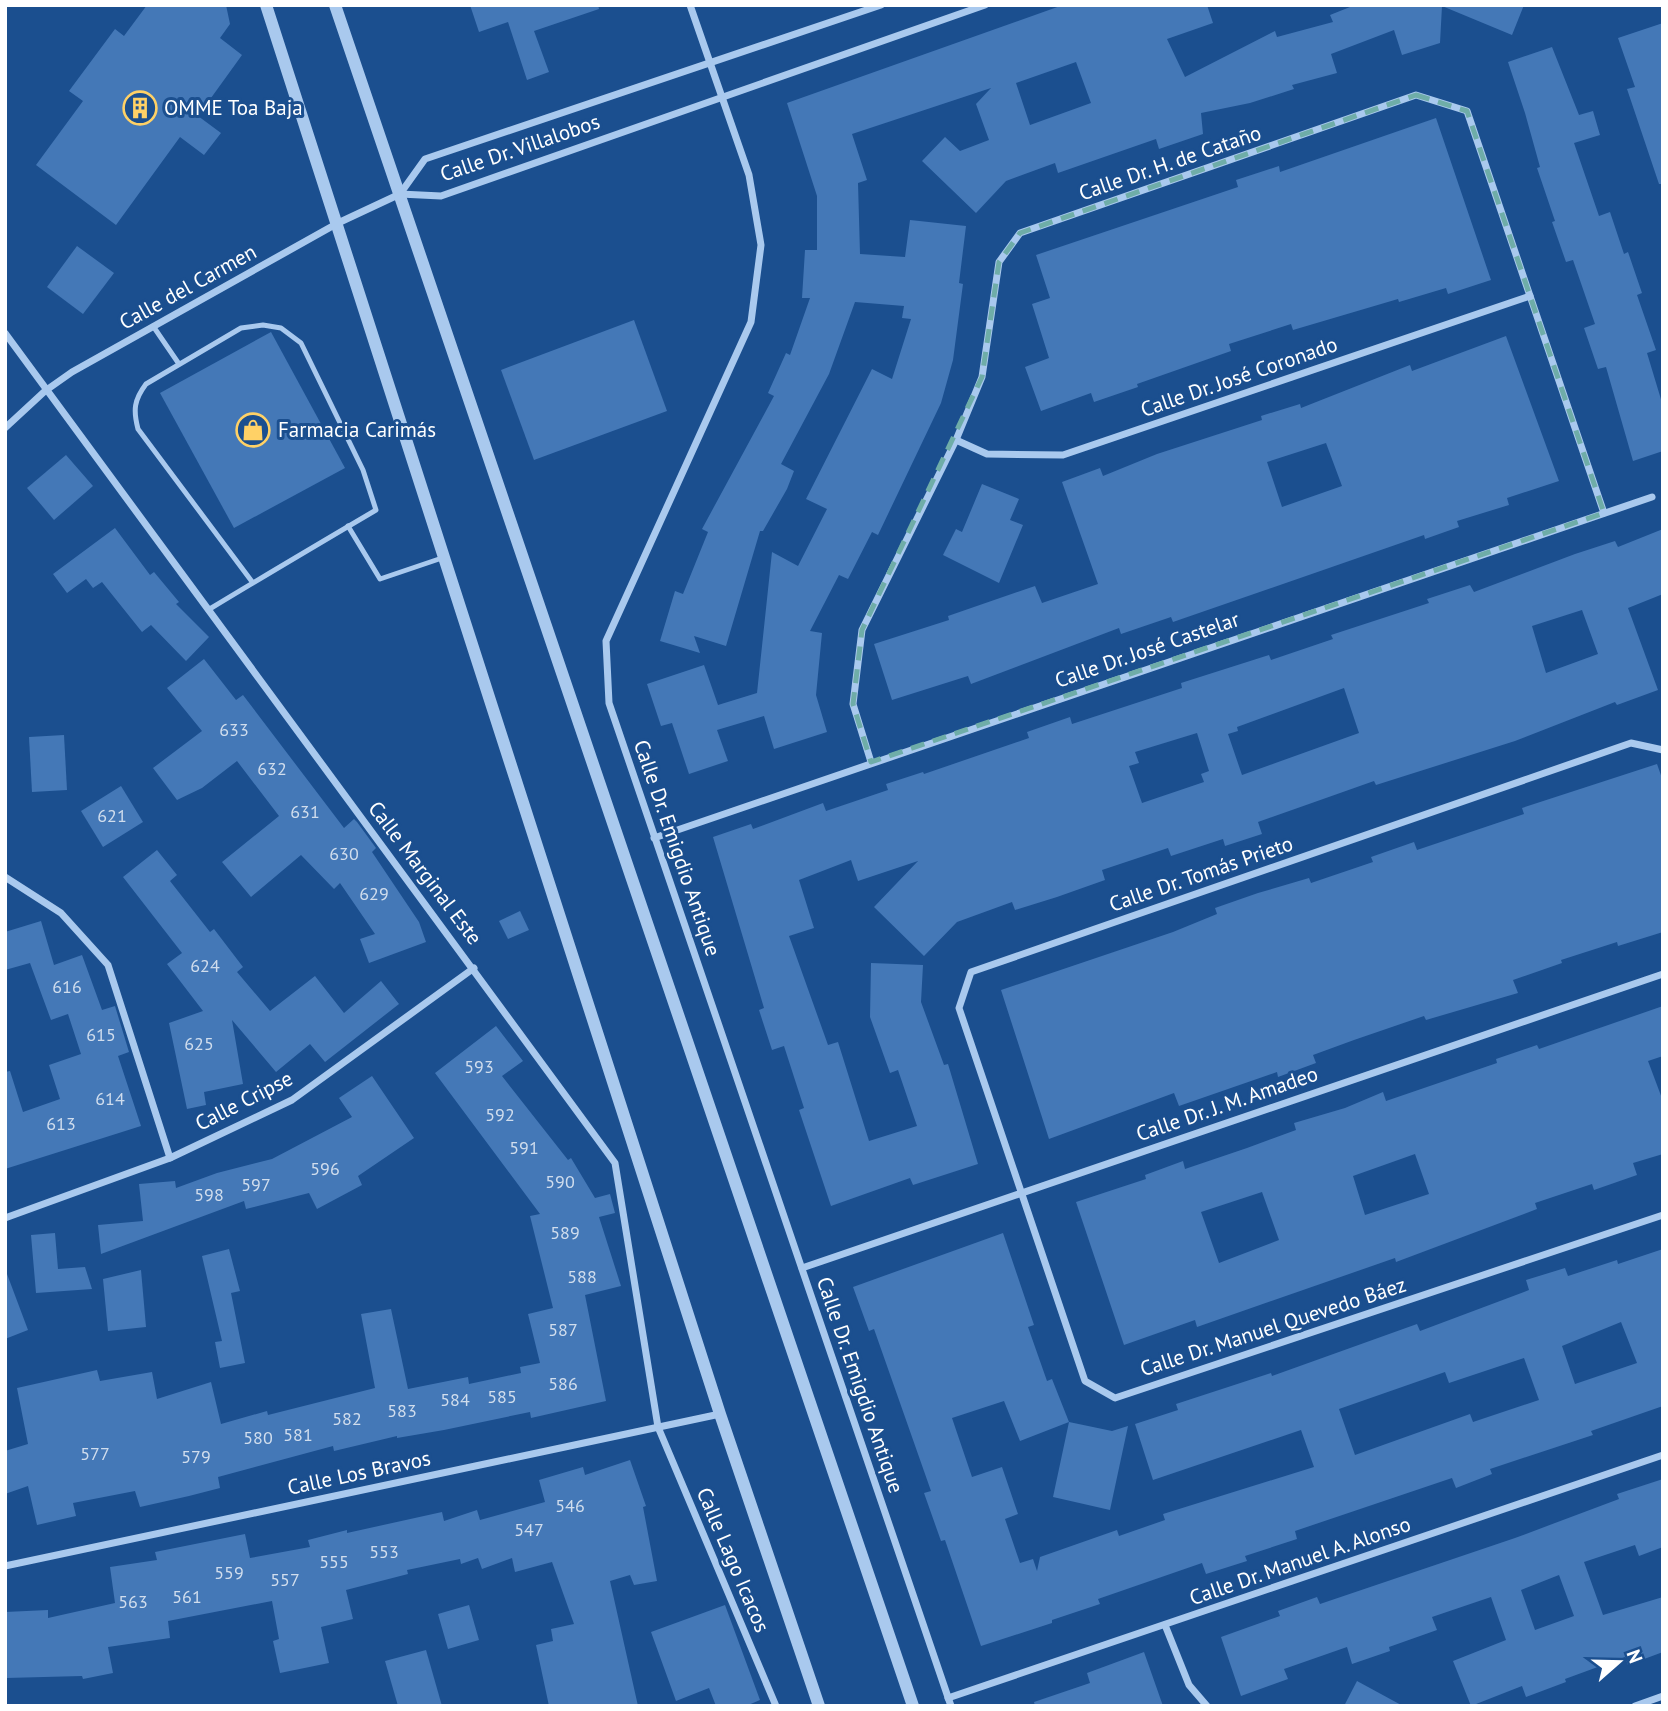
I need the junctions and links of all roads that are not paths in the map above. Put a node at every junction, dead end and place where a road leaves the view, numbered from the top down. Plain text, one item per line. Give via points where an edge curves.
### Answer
1 (266, 5) edge
2 (335, 5) edge
3 (690, 5) edge
4 (881, 5) edge
5 (985, 5) edge
6 (709, 63) junction
7 (721, 97) junction
8 (400, 194) junction
9 (338, 223) junction
10 (1530, 296) junction
11 (153, 326) junction
12 (5, 333) edge
13 (179, 364) junction
14 (45, 390) junction
15 (5, 428) edge
16 (956, 440) junction
17 (1652, 497) dead end
18 (1604, 513) junction
19 (348, 526) junction
20 (445, 557) junction
21 (253, 583) junction
22 (208, 610) junction
23 (1663, 750) edge
24 (871, 762) junction
25 (654, 838) junction
26 (5, 877) edge
27 (474, 968) junction
28 (1663, 974) edge
29 (170, 1158) junction
30 (1020, 1193) junction
31 (1663, 1216) edge
32 (5, 1218) edge
33 (802, 1268) junction
34 (720, 1414) junction
35 (658, 1427) junction
36 (1663, 1455) edge
37 (5, 1566) edge
38 (1165, 1625) junction
39 (1663, 1696) edge
40 (949, 1702) edge
41 (776, 1706) edge
42 (819, 1706) edge
43 (913, 1706) edge
44 (1207, 1706) edge
45 (1635, 1706) edge

1 - 9 street
2 - 8 street
3 - 6 street, Calle Dr. Emigdio Antique
4 - 6 street, Calle Dr. Villalobos
5 - 7 street, Calle Dr. Villalobos
6 - 7 street, Calle Dr. Emigdio Antique
6 - 8 street, Calle Dr. Villalobos via 425,159
7 - 8 street, Calle Dr. Villalobos via 441,196
7 - 25 street, Calle Dr. Emigdio Antique via 749,175 761,245 751,322 606,641 609,703
8 - 9 street, Calle del Carmen
8 - 43 street
9 - 11 street, Calle del Carmen
9 - 20 street
10 - 16 street, Calle Dr. José Coronado via 1063,455 987,454
10 - 16 street, Calle Dr. H. de Cataño via 1467,111 1416,95 1020,233 999,262 982,377
10 - 18 street, Calle Dr. H. de Cataño
11 - 13 lane
11 - 14 street, Calle del Carmen
12 - 14 street, Calle Marginal Este
13 - 19 lane via 241,328 281,328 301,343 363,470 376,510
13 - 21 lane via 146,384 136,397 138,429
14 - 15 street, Calle del Carmen
14 - 22 street, Calle Marginal Este
16 - 24 street, Calle Dr. H. de Cataño via 862,630 853,704
17 - 18 street, Calle Dr. José Castelar
18 - 24 street, Calle Dr. José Castelar
19 - 20 lane via 380,579
19 - 21 lane
20 - 34 street
21 - 22 lane
22 - 27 street, Calle Marginal Este
23 - 30 street, Calle Dr. Tomás Prieto via 1631,743 971,972 959,1008
24 - 25 street, Calle Dr. José Castelar
25 - 33 street, Calle Dr. Emigdio Antique
26 - 29 street via 61,913 108,965
27 - 29 street, Calle Cripse via 292,1100
27 - 35 street, Calle Marginal Este via 615,1163
28 - 30 street, Calle Dr. J. M. Amadeo
29 - 32 street, Calle Cripse
30 - 31 street, Calle Dr. Manuel Quevedo Báez via 1085,1381 1115,1398
30 - 33 street, Calle Dr. J. M. Amadeo
33 - 40 street, Calle Dr. Emigdio Antique
34 - 35 street, Calle Los Bravos
34 - 42 street
35 - 37 street, Calle Los Bravos
35 - 41 street, Calle Lago Icacos
36 - 38 street, Calle Dr. Manuel A. Alonso
38 - 40 street, Calle Dr. Manuel A. Alonso
38 - 44 street via 1189,1685
39 - 45 street

